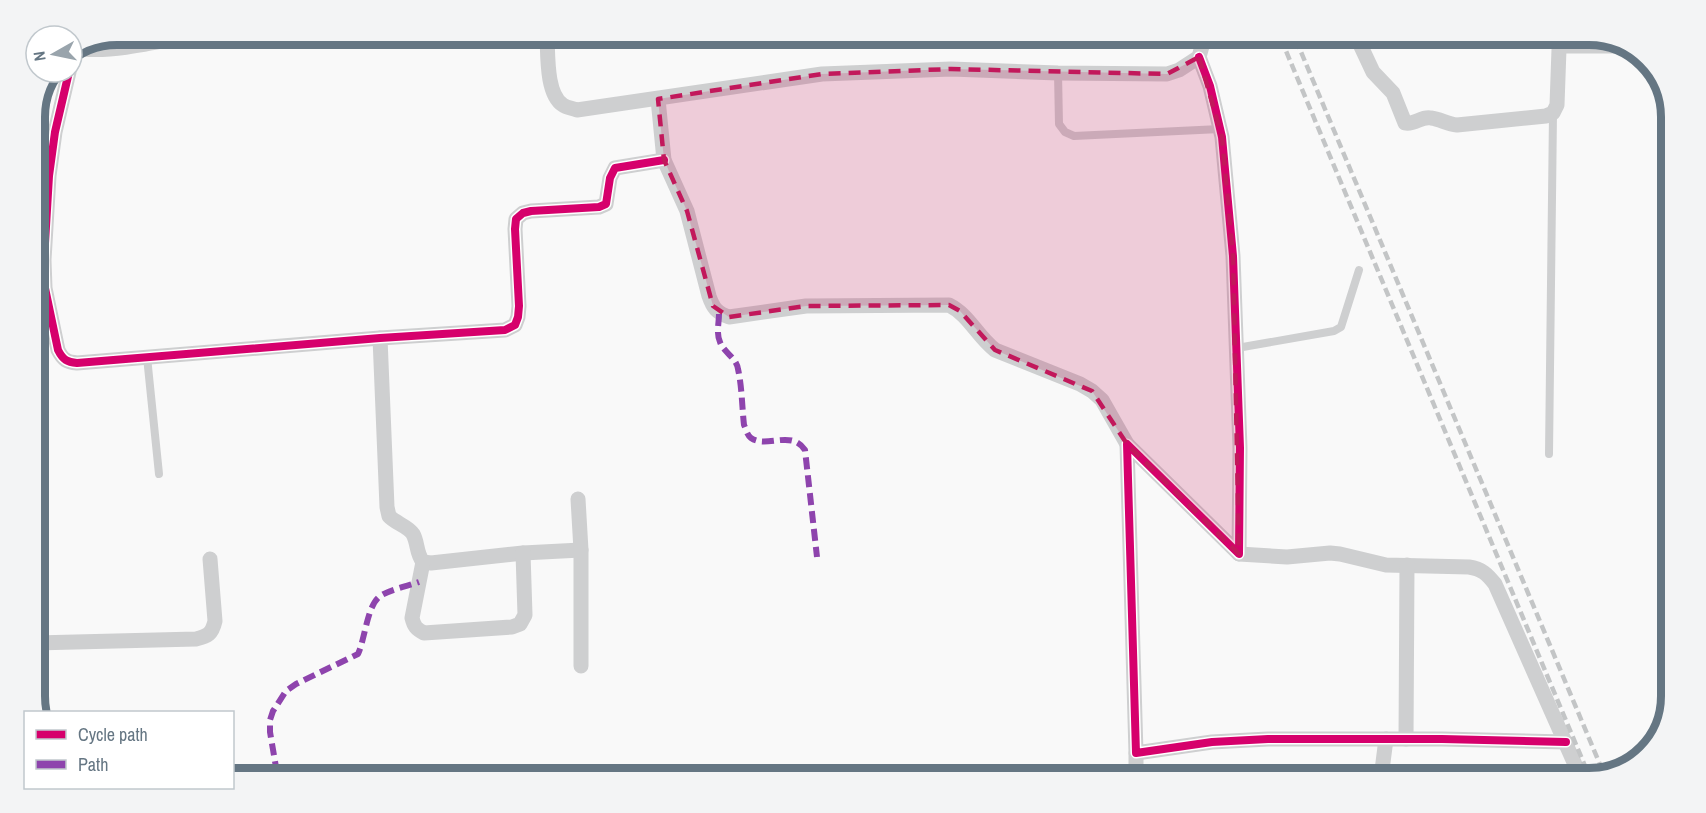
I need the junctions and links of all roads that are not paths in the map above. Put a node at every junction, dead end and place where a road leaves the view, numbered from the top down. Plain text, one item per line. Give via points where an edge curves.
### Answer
1 (548, 45) edge
2 (1202, 45) edge
3 (1360, 45) edge
4 (1603, 46) edge
5 (1198, 57) junction
6 (1058, 73) junction
7 (66, 84) edge
8 (658, 99) junction
9 (1553, 113) junction
10 (1220, 129) junction
11 (664, 160) junction
12 (45, 243) edge
13 (1359, 270) dead end
14 (45, 288) edge
15 (380, 338) junction
16 (1236, 348) junction
17 (147, 357) junction
18 (1127, 444) junction
19 (1549, 454) dead end
20 (159, 474) dead end
21 (578, 499) dead end
22 (581, 550) junction
23 (524, 553) junction
24 (1239, 554) junction
25 (210, 559) dead end
26 (423, 562) junction
27 (1407, 565) junction
28 (45, 643) edge
29 (580, 666) dead end
30 (1386, 739) junction
31 (1406, 739) junction
32 (1566, 742) junction
33 (1136, 753) junction
34 (1136, 768) edge
35 (1382, 768) edge
36 (1577, 768) edge

1 - 8 street via 554,94 564,106 578,110
2 - 5 street
3 - 9 street via 1373,72 1393,93 1406,123 1431,118 1456,125
4 - 9 street via 1559,49 1557,105
5 - 6 street via 1167,74
5 - 10 street via 1210,86
6 - 8 street via 951,69 822,74
6 - 10 lane via 1059,124 1074,136
7 - 12 street via 49,176
8 - 11 street
9 - 19 lane
10 - 16 street via 1233,256
11 - 15 street via 615,168 606,204 599,207 531,211 516,219 519,306 515,325 505,330
11 - 18 street via 687,211 709,296 719,314 729,317 806,306 949,305 960,311 995,350 1092,391 1102,400
13 - 16 lane via 1341,327
14 - 17 street via 62,359 77,363
15 - 17 street
15 - 26 street via 387,507 389,516 414,535
16 - 24 street
17 - 20 lane
18 - 24 street
18 - 33 street
21 - 22 street
22 - 23 street
22 - 29 street
23 - 26 street
23 - 26 street via 525,615 520,624 512,627 424,633 418,630 412,618
24 - 27 street via 1341,554 1386,565
25 - 28 street via 215,621 207,637
27 - 31 street
27 - 32 street via 1469,567 1487,574
30 - 31 street
30 - 33 street via 1212,742
30 - 35 street
31 - 32 street
32 - 36 street
33 - 34 street

